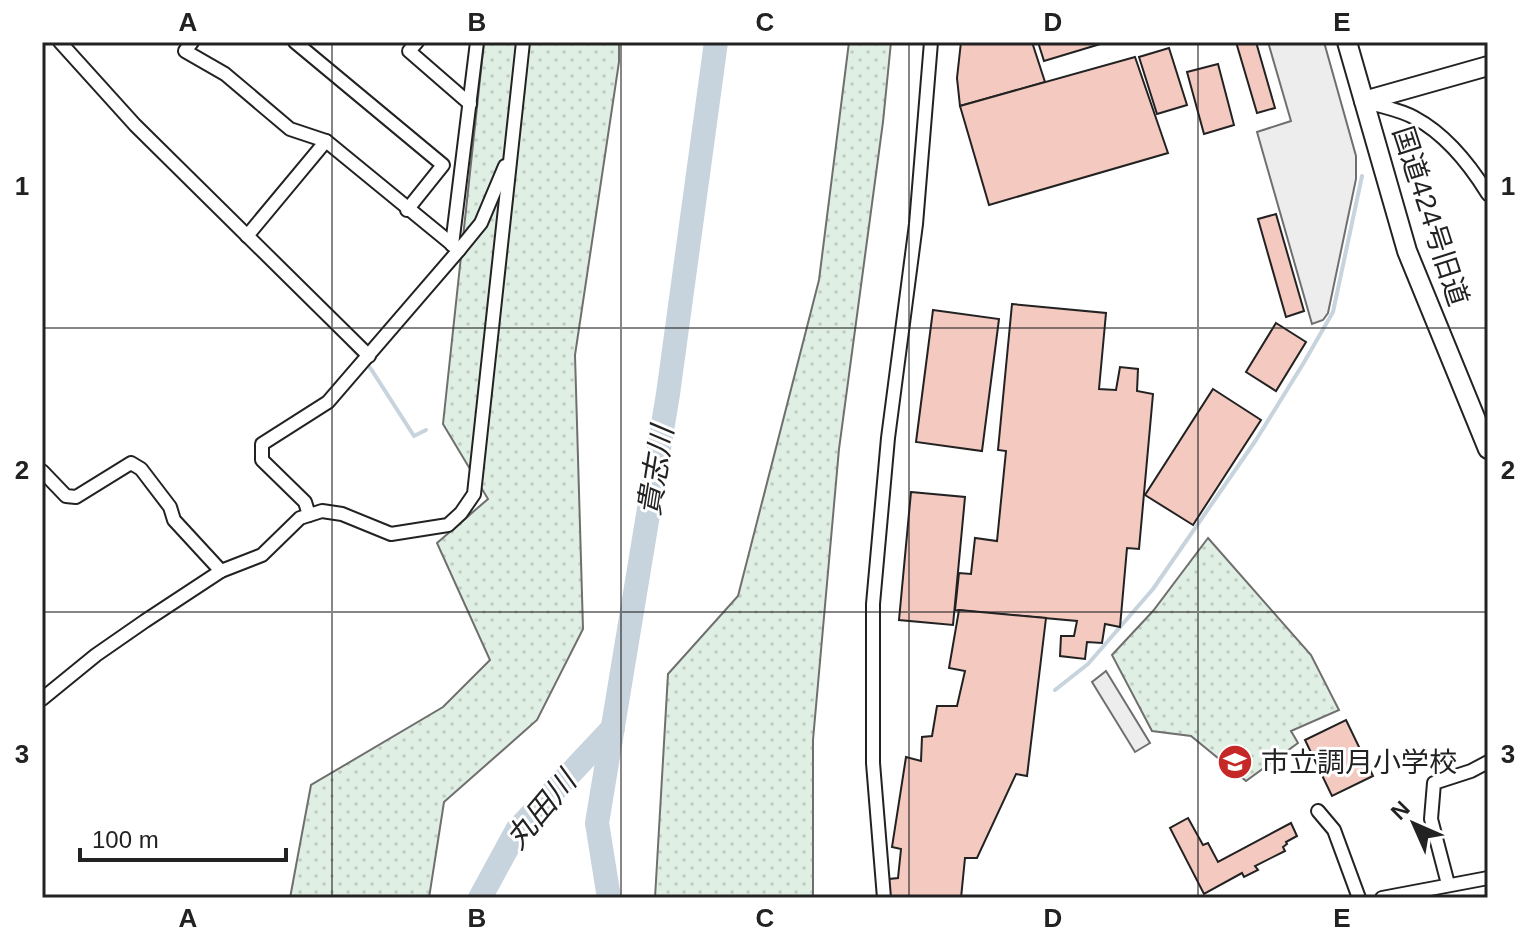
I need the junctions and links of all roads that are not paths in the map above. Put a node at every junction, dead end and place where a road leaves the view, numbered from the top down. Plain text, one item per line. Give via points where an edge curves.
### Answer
1 (60, 42) edge
2 (192, 42) edge
3 (295, 42) edge
4 (477, 42) edge
5 (523, 42) edge
6 (931, 42) edge
7 (1347, 42) edge
8 (415, 43) edge
9 (1488, 66) edge
10 (1364, 101) junction
11 (470, 104) junction
12 (466, 136) junction
13 (326, 141) junction
14 (510, 159) junction
15 (443, 165) junction
16 (1488, 194) edge
17 (407, 210) junction
18 (247, 236) junction
19 (456, 248) junction
20 (369, 356) junction
21 (1488, 449) edge
22 (42, 471) edge
23 (309, 515) junction
24 (221, 571) junction
25 (42, 699) edge
26 (1488, 762) edge
27 (1318, 811) dead end
28 (1488, 878) edge
29 (1448, 884) junction
30 (884, 898) edge
31 (1359, 898) edge
32 (1382, 898) edge

1 - 18 street
2 - 13 street via 185,51 225,74 290,129
3 - 15 street
4 - 11 street
5 - 14 street
6 - 30 street via 873,604 873,763
7 - 10 street, 国道424号旧道
8 - 11 street via 409,51
9 - 10 street
10 - 16 street via 1413,117 1435,132
10 - 21 street, 国道424号旧道 via 1407,251
11 - 12 street
12 - 15 street
12 - 19 street
13 - 17 street
13 - 18 street
14 - 19 street via 481,223
14 - 23 street via 474,494 448,525 391,534 342,514
15 - 17 street
17 - 19 street
18 - 20 street
19 - 20 street
20 - 23 street via 328,402 262,444 262,460 305,502
22 - 24 street via 66,496 76,497 131,463
23 - 24 street via 262,555
24 - 25 street via 96,655
26 - 29 street via 1434,783 1431,819
27 - 31 street via 1334,830
28 - 29 street
29 - 32 street

